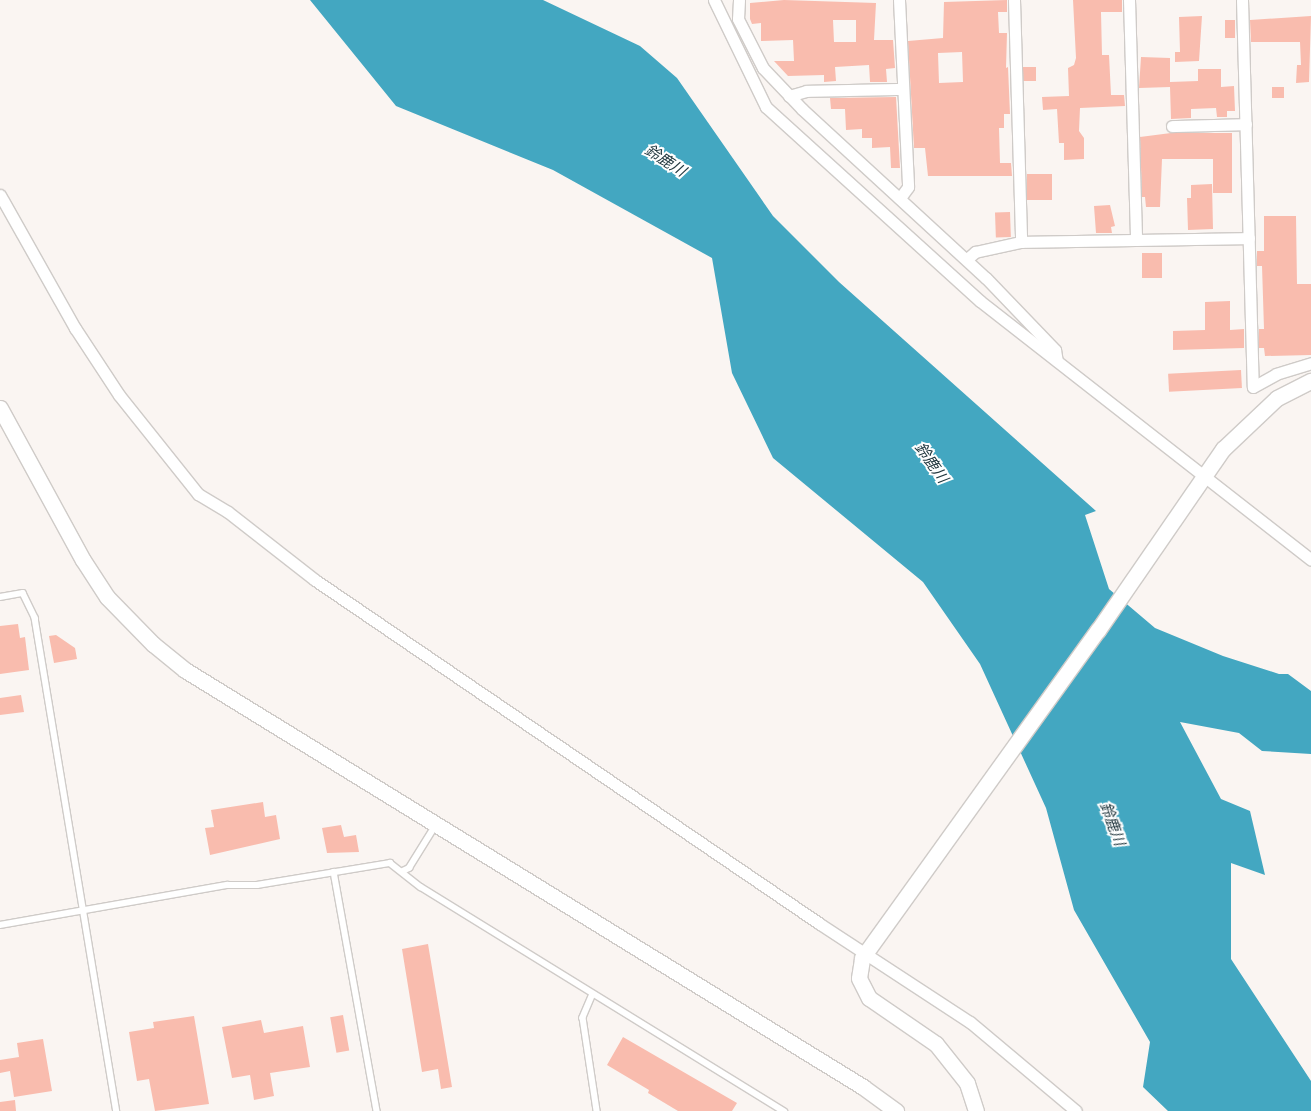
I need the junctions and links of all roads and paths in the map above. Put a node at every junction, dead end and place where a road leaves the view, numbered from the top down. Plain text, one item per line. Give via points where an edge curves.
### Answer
1 (714, 0) edge
2 (739, 0) edge
3 (899, 0) edge
4 (1014, 0) edge
5 (1129, 0) edge
6 (1242, 0) edge
7 (903, 89) junction
8 (789, 96) junction
9 (1246, 124) junction
10 (1172, 126) dead end
11 (0, 195) edge
12 (900, 198) junction
13 (1249, 238) junction
14 (1136, 240) junction
15 (1021, 242) junction
16 (967, 260) junction
17 (1057, 361) junction
18 (1311, 363) edge
19 (1311, 381) edge
20 (0, 408) edge
21 (1202, 482) junction
22 (1311, 560) edge
23 (0, 597) edge
24 (433, 830) junction
25 (406, 869) junction
26 (334, 872) junction
27 (84, 910) junction
28 (0, 925) edge
29 (867, 950) junction
30 (593, 994) junction
31 (117, 1111) edge
32 (377, 1111) edge
33 (597, 1111) edge
34 (784, 1111) edge
35 (896, 1111) edge
36 (976, 1111) edge
37 (1076, 1111) edge

1 - 17 street via 766,106 923,250
2 - 8 street via 738,18 763,68
3 - 7 street
4 - 15 street
5 - 14 street
6 - 9 street
7 - 8 street via 806,91
7 - 12 street via 908,187
8 - 12 street
9 - 10 street
9 - 13 street
11 - 29 street via 75,328 113,386 198,494 228,512 315,580
12 - 16 street
13 - 14 street
13 - 18 street via 1252,387 1276,374
14 - 15 street
15 - 16 street via 975,252
16 - 17 street via 1055,350
17 - 21 street
19 - 21 street via 1277,398 1258,414 1223,449
20 - 24 street via 83,560 107,597 135,628 186,670
21 - 22 street
21 - 29 street
23 - 27 lane via 22,593 35,618
24 - 25 lane
24 - 35 street via 862,1086
25 - 26 lane via 390,863
25 - 30 lane via 421,887
26 - 27 lane via 256,885 228,885
26 - 32 lane
27 - 28 lane
27 - 31 lane
29 - 36 street via 858,970 862,988 869,998 936,1044 967,1083
29 - 37 street via 970,1022
30 - 33 lane via 583,1018
30 - 34 lane

